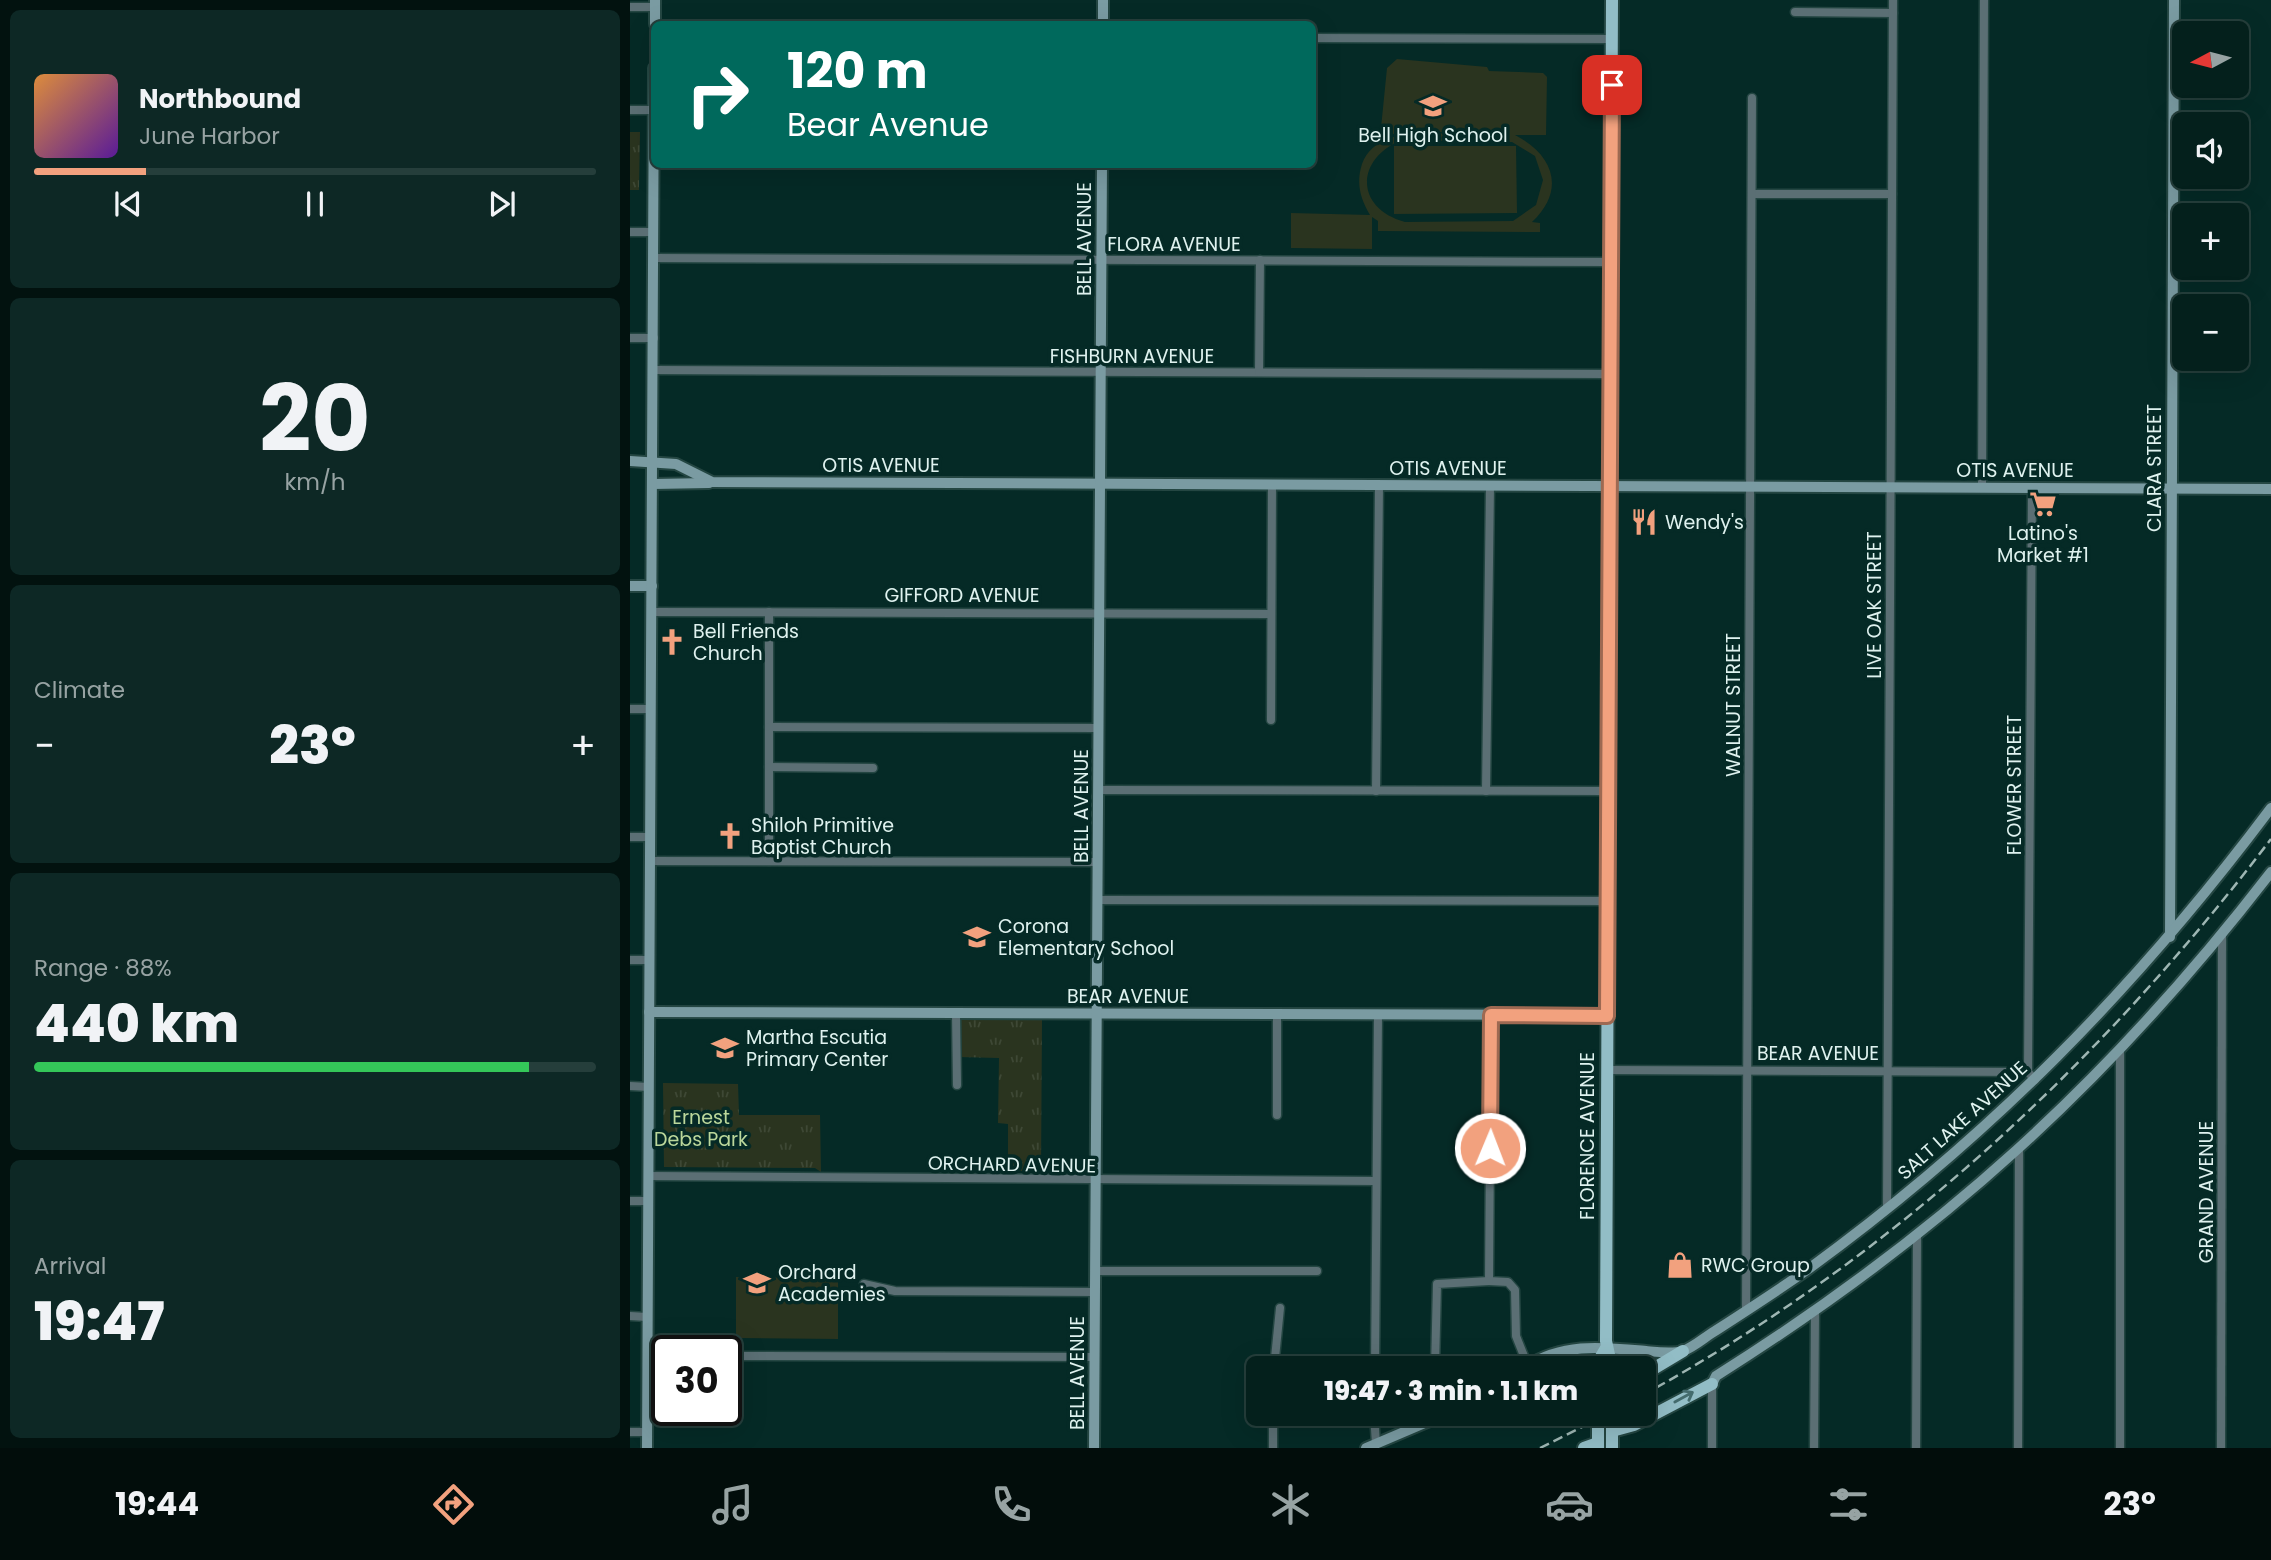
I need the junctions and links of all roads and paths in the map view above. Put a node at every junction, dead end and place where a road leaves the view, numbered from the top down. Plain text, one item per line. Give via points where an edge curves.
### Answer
1 (1103, 0) edge
2 (1612, 0) edge
3 (1893, 0) edge
4 (1984, 0) edge
5 (2174, 0) edge
6 (655, 4) edge
7 (630, 7) edge
8 (1795, 12) dead end
9 (1893, 13) junction
10 (1103, 21) edge
11 (1316, 38) edge
12 (1612, 39) junction
13 (1752, 98) dead end
14 (630, 110) edge
15 (651, 110) edge
16 (654, 168) edge
17 (1102, 168) edge
18 (1752, 194) junction
19 (1892, 194) junction
20 (630, 232) edge
21 (654, 232) junction
22 (654, 258) junction
23 (1101, 260) junction
24 (1260, 260) junction
25 (1611, 262) junction
26 (630, 338) edge
27 (654, 338) junction
28 (654, 370) junction
29 (1101, 372) junction
30 (1259, 372) junction
31 (1610, 374) junction
32 (630, 461) edge
33 (653, 461) junction
34 (712, 482) junction
35 (1100, 483) junction
36 (653, 484) junction
37 (1272, 484) junction
38 (1379, 485) junction
39 (1490, 486) junction
40 (1610, 486) junction
41 (1750, 487) junction
42 (1891, 487) junction
43 (1982, 488) junction
44 (2032, 488) junction
45 (2172, 488) junction
46 (2271, 489) edge
47 (630, 586) edge
48 (652, 586) junction
49 (652, 612) junction
50 (769, 612) junction
51 (1099, 613) junction
52 (1271, 614) junction
53 (630, 709) edge
54 (651, 709) junction
55 (1271, 719) dead end
56 (769, 727) junction
57 (1099, 728) junction
58 (769, 766) junction
59 (873, 768) dead end
60 (1098, 790) junction
61 (1376, 791) junction
62 (1486, 791) junction
63 (1608, 791) junction
64 (2271, 808) edge
65 (630, 837) edge
66 (650, 837) junction
67 (650, 861) junction
68 (769, 861) junction
69 (1098, 862) junction
70 (2271, 872) edge
71 (1097, 900) junction
72 (1608, 901) junction
73 (2222, 936) junction
74 (2170, 937) junction
75 (630, 960) edge
76 (649, 960) junction
77 (649, 1012) junction
78 (956, 1013) junction
79 (1097, 1014) junction
80 (1277, 1014) junction
81 (1378, 1014) junction
82 (1491, 1015) junction
83 (1607, 1016) junction
84 (2120, 1051) junction
85 (1607, 1070) junction
86 (1748, 1071) junction
87 (1888, 1071) junction
88 (2032, 1076) junction
89 (957, 1085) dead end
90 (630, 1086) edge
91 (649, 1087) junction
92 (1277, 1115) dead end
93 (2018, 1150) junction
94 (648, 1176) junction
95 (1096, 1180) junction
96 (1376, 1181) junction
97 (630, 1201) edge
98 (648, 1201) junction
99 (1887, 1209) junction
100 (1917, 1237) junction
101 (1095, 1271) junction
102 (1317, 1271) dead end
103 (1489, 1281) junction
104 (863, 1284) dead end
105 (1095, 1292) junction
106 (1280, 1308) dead end
107 (1746, 1311) junction
108 (1815, 1312) junction
109 (630, 1317) edge
110 (648, 1317) junction
111 (1606, 1348) junction
112 (1683, 1351) junction
113 (648, 1355) joint
114 (742, 1356) edge
115 (1275, 1356) edge
116 (1375, 1356) edge
117 (1435, 1356) edge
118 (1522, 1356) edge
119 (1549, 1356) edge
120 (1601, 1356) edge
121 (1608, 1356) edge
122 (1095, 1357) junction
123 (1656, 1367) edge
124 (1712, 1384) junction
125 (1273, 1426) edge
126 (1373, 1426) edge
127 (1417, 1426) edge
128 (1598, 1426) edge
129 (1612, 1426) edge
130 (1612, 1431) junction
131 (630, 1432) edge
132 (647, 1432) junction
133 (1371, 1446) edge
134 (1598, 1446) edge
135 (647, 1448) edge
136 (1094, 1448) edge
137 (1273, 1448) edge
138 (1584, 1448) edge
139 (1612, 1448) edge
140 (1712, 1448) edge
141 (1814, 1448) edge
142 (1916, 1448) edge
143 (2018, 1448) edge
144 (2120, 1448) edge
145 (2221, 1448) edge

1 - 10 street
2 - 12 main road, FLORENCE AVENUE
3 - 9 street, LIVE OAK STREET
4 - 43 street
5 - 45 street, CLARA STREET
6 - 7 street
8 - 9 street
9 - 19 street, LIVE OAK STREET
11 - 12 street
12 - 25 main road, FLORENCE AVENUE
13 - 18 street, WALNUT STREET
14 - 15 street
16 - 21 street
17 - 23 street, BELL AVENUE
18 - 19 street
18 - 41 street, WALNUT STREET
19 - 42 street, LIVE OAK STREET
20 - 21 street
21 - 22 street
22 - 23 street, FLORA AVENUE
22 - 27 street
23 - 24 street, FLORA AVENUE
23 - 29 street, BELL AVENUE
24 - 25 street, FLORA AVENUE
24 - 30 street
25 - 31 main road, FLORENCE AVENUE
26 - 27 street
27 - 28 street
28 - 29 street, FISHBURN AVENUE
28 - 33 street
29 - 30 street, FISHBURN AVENUE
29 - 35 street, BELL AVENUE
30 - 31 street, FISHBURN AVENUE
31 - 40 main road, FLORENCE AVENUE
32 - 33 street, OTIS AVENUE
33 - 34 street, OTIS AVENUE via 687,467 701,480
33 - 36 street
34 - 35 street, OTIS AVENUE
34 - 36 street
35 - 37 street, OTIS AVENUE
35 - 51 street, BELL AVENUE
36 - 48 street
37 - 38 street, OTIS AVENUE
37 - 52 street
38 - 39 street, OTIS AVENUE
38 - 61 street
39 - 40 street, OTIS AVENUE
39 - 62 street
40 - 41 street, OTIS AVENUE
40 - 63 main road, FLORENCE AVENUE
41 - 42 street, OTIS AVENUE
41 - 86 street, WALNUT STREET
42 - 43 street, OTIS AVENUE
42 - 87 street, LIVE OAK STREET
43 - 44 street, OTIS AVENUE
44 - 45 street, OTIS AVENUE
44 - 88 street, FLOWER STREET
45 - 46 street, OTIS AVENUE
45 - 74 street, CLARA STREET
47 - 48 street
48 - 49 street
49 - 50 street, GIFFORD AVENUE
49 - 54 street
50 - 51 street, GIFFORD AVENUE
50 - 56 street
51 - 52 street, GIFFORD AVENUE
51 - 57 street, BELL AVENUE
52 - 55 street
53 - 54 street
54 - 66 street
56 - 57 street
56 - 58 street
57 - 60 street, BELL AVENUE
58 - 59 street
58 - 68 street
60 - 61 street
60 - 69 street, BELL AVENUE
61 - 62 street
62 - 63 street
63 - 72 main road, FLORENCE AVENUE
64 - 74 street, SALT LAKE AVENUE
65 - 66 street
66 - 67 street
67 - 68 street
67 - 76 street
68 - 69 street
69 - 71 street, BELL AVENUE
70 - 73 street
71 - 72 street
71 - 79 street, BELL AVENUE
72 - 83 main road, FLORENCE AVENUE
73 - 84 street
73 - 145 street, GRAND AVENUE
74 - 88 street, SALT LAKE AVENUE via 2112,1002
75 - 76 street
76 - 77 street
77 - 78 street, BEAR AVENUE
77 - 91 street
78 - 79 street, BEAR AVENUE
78 - 89 street
79 - 80 street, BEAR AVENUE
79 - 95 street, BELL AVENUE
80 - 81 street, BEAR AVENUE
80 - 92 street
81 - 82 street, BEAR AVENUE
81 - 96 street
82 - 83 street, BEAR AVENUE
82 - 103 street
83 - 85 main road, FLORENCE AVENUE
84 - 93 street
84 - 144 street
85 - 86 street, BEAR AVENUE
85 - 111 main road, FLORENCE AVENUE
86 - 87 street, BEAR AVENUE
86 - 107 street, WALNUT STREET
87 - 88 street, BEAR AVENUE
87 - 99 street, LIVE OAK STREET
88 - 99 street, SALT LAKE AVENUE
90 - 91 street
91 - 94 street
93 - 100 street
93 - 143 street
94 - 95 street, ORCHARD AVENUE
94 - 98 street
95 - 96 street, ORCHARD AVENUE
95 - 101 street, BELL AVENUE
96 - 116 street
97 - 98 street
98 - 110 street
99 - 107 street, SALT LAKE AVENUE
100 - 108 street
100 - 142 street
101 - 102 street
101 - 105 street, BELL AVENUE
103 - 117 street via 1437,1284
103 - 118 street via 1508,1282 1515,1290 1516,1336
104 - 105 street via 895,1291
105 - 122 street, BELL AVENUE
106 - 115 street
107 - 112 street, SALT LAKE AVENUE
108 - 124 street via 1716,1376
108 - 141 street
109 - 110 street
110 - 113 street
111 - 112 street
111 - 119 street via 1562,1350
111 - 120 main road
111 - 121 main road
112 - 123 main road
113 - 132 street
114 - 122 street
122 - 136 street, BELL AVENUE
130 -> 124 main road via 1634,1425
124 - 140 street
125 - 137 street
126 - 133 street
127 - 133 street
128 - 134 main road
129 - 130 main road
130 - 139 main road
131 - 132 street
132 - 135 street
134 - 138 main road

